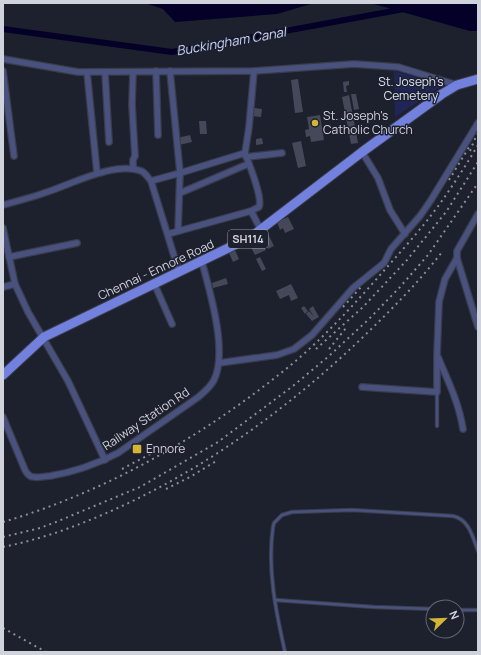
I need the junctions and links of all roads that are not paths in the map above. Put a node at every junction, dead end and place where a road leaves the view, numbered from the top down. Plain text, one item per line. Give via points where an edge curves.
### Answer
1 (3, 59) edge
2 (3, 71) edge
3 (87, 72) junction
4 (105, 72) junction
5 (133, 72) junction
6 (156, 72) junction
7 (170, 72) junction
8 (254, 72) junction
9 (478, 79) edge
10 (457, 85) junction
11 (478, 123) edge
12 (158, 135) dead end
13 (109, 142) dead end
14 (362, 152) junction
15 (282, 153) dead end
16 (245, 155) junction
17 (14, 156) dead end
18 (248, 164) junction
19 (133, 169) junction
20 (97, 173) junction
21 (180, 173) junction
22 (151, 181) junction
23 (180, 193) junction
24 (3, 205) edge
25 (251, 210) junction
26 (478, 214) edge
27 (3, 228) edge
28 (261, 230) junction
29 (178, 231) junction
30 (168, 234) junction
31 (405, 234) junction
32 (77, 243) dead end
33 (9, 257) junction
34 (457, 258) junction
35 (202, 262) junction
36 (179, 272) junction
37 (154, 283) junction
38 (15, 284) junction
39 (3, 286) edge
40 (172, 324) dead end
41 (478, 327) edge
42 (44, 337) junction
43 (437, 355) junction
44 (219, 364) junction
45 (3, 375) edge
46 (362, 388) dead end
47 (437, 392) junction
48 (3, 417) edge
49 (437, 426) dead end
50 (463, 429) dead end
51 (105, 460) junction
52 (478, 551) edge
53 (275, 600) junction
54 (425, 609) edge
55 (465, 610) edge
56 (478, 610) edge
57 (285, 652) edge

1 - 3 street
2 - 17 street
3 - 4 street
3 - 20 street
4 - 5 street
4 - 13 street
5 - 6 street
5 - 19 street
6 - 7 street
6 - 12 street
7 - 8 street
7 - 21 street
8 - 10 street via 354,64 398,67
8 - 16 street
9 - 10 main road, Chennai - Ennore Road / SH114
10 - 14 main road, Chennai - Ennore Road / SH114
11 - 31 street via 441,186
14 - 28 main road, Chennai - Ennore Road / SH114
14 - 31 street via 378,178 390,210
15 - 16 street
16 - 18 street
16 - 21 street
18 - 23 street
18 - 25 street via 260,204
19 - 20 street
19 - 22 street via 142,171
20 - 24 street via 48,192
21 - 22 street
21 - 23 street
22 - 30 street
23 - 29 street
25 - 28 street
25 - 29 street
26 - 34 street via 457,251
27 - 33 street
28 - 35 main road, Chennai - Ennore Road / SH114
29 - 30 street
30 - 36 street
31 - 44 street via 391,249 384,263 353,288 318,329 294,349 277,355
32 - 33 street
33 - 38 street
34 - 41 street
34 - 43 street via 446,279 439,302
35 - 36 main road, Chennai - Ennore Road / SH114
35 - 44 street, Railway Station Rd via 215,310
36 - 37 main road, Chennai - Ennore Road / SH114
37 - 40 street
37 - 42 main road, Chennai - Ennore Road / SH114
38 - 39 street
38 - 42 street via 28,312
42 - 45 main road, Chennai - Ennore Road / SH114
42 - 51 street
43 - 47 street
43 - 50 street via 455,396
44 - 51 street, Railway Station Rd via 214,380 197,398
46 - 47 street
47 - 49 lane
48 - 51 street, Railway Station Rd via 24,470 29,476 35,478 60,474
52 - 53 lane via 466,523 453,516 352,510 286,513 274,523 272,533
53 - 54 lane via 374,608
53 - 57 lane
55 - 56 lane

